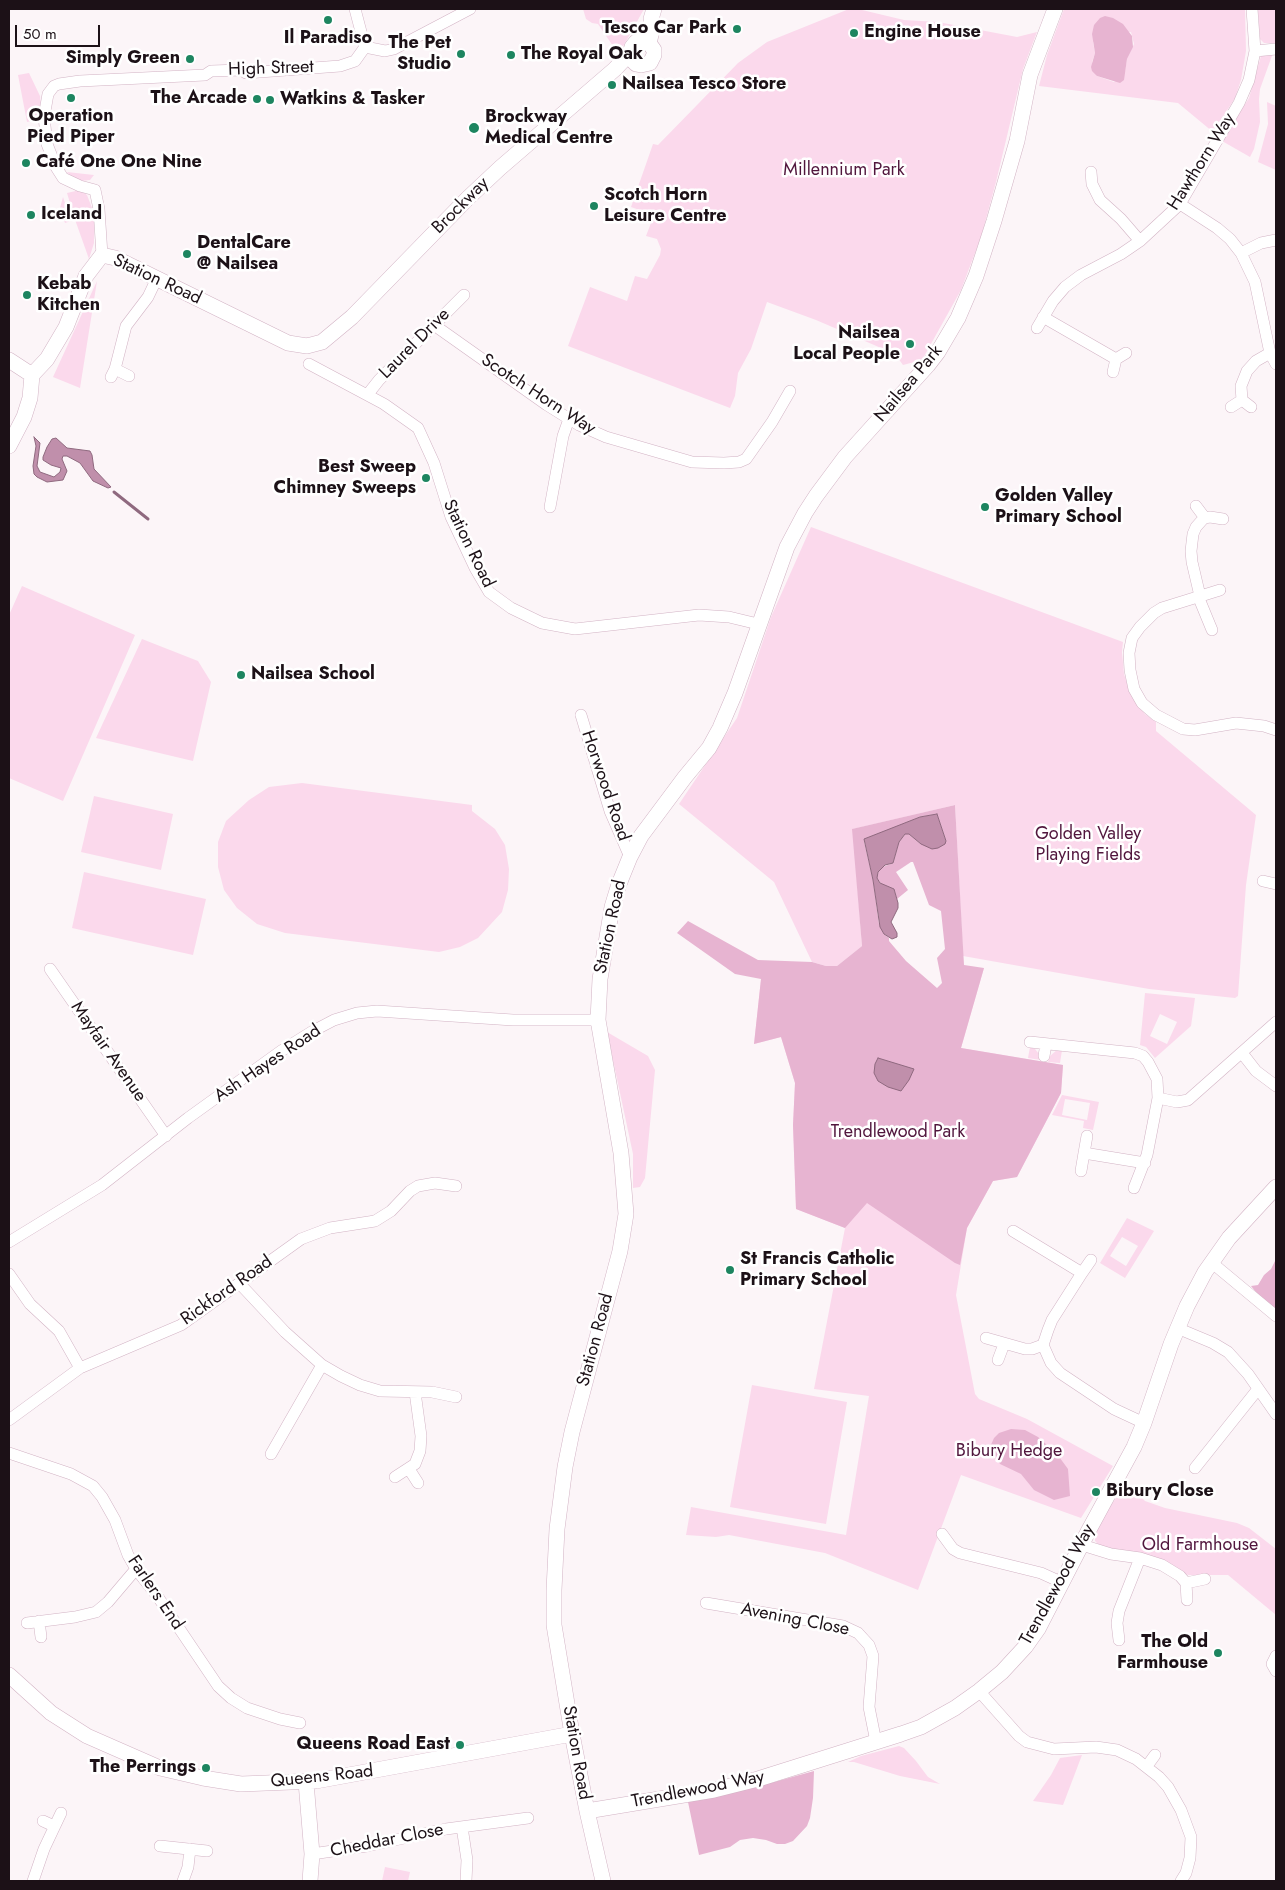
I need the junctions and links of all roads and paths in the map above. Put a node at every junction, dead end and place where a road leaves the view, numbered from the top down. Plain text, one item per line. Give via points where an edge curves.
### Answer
1 (355, 9) edge
2 (470, 9) edge
3 (1055, 9) edge
4 (1252, 9) edge
5 (653, 14) edge
6 (365, 47) junction
7 (1276, 49) edge
8 (1255, 51) junction
9 (54, 86) joint
10 (1091, 172) dead end
11 (1180, 204) junction
12 (1276, 240) edge
13 (1140, 241) junction
14 (1241, 253) junction
15 (102, 255) junction
16 (157, 278) junction
17 (464, 295) dead end
18 (1043, 317) junction
19 (434, 325) junction
20 (1037, 328) dead end
21 (311, 346) joint
22 (1270, 353) junction
23 (9, 360) edge
24 (309, 364) dead end
25 (1276, 364) edge
26 (1113, 372) dead end
27 (32, 375) junction
28 (129, 376) dead end
29 (790, 391) dead end
30 (368, 394) junction
31 (1231, 407) dead end
32 (569, 419) junction
33 (9, 446) edge
34 (554, 502) dead end
35 (1196, 506) dead end
36 (1205, 518) junction
37 (1223, 519) dead end
38 (1220, 590) dead end
39 (1199, 596) junction
40 (758, 624) junction
41 (1212, 630) dead end
42 (581, 715) dead end
43 (1275, 728) edge
44 (630, 857) junction
45 (1263, 881) dead end
46 (1276, 884) edge
47 (50, 969) dead end
48 (598, 1020) junction
49 (1276, 1022) edge
50 (1030, 1042) dead end
51 (1046, 1044) junction
52 (1242, 1053) junction
53 (1044, 1056) dead end
54 (1276, 1086) edge
55 (1158, 1098) junction
56 (166, 1136) junction
57 (1087, 1136) dead end
58 (1084, 1153) junction
59 (1145, 1163) junction
60 (1081, 1172) dead end
61 (451, 1173) dead end
62 (1276, 1187) edge
63 (1134, 1188) dead end
64 (1013, 1231) dead end
65 (9, 1242) edge
66 (1091, 1260) dead end
67 (1211, 1262) junction
68 (1082, 1273) junction
69 (9, 1274) edge
70 (240, 1284) junction
71 (1276, 1316) edge
72 (1177, 1328) junction
73 (986, 1338) dead end
74 (1004, 1344) junction
75 (1043, 1345) junction
76 (998, 1360) dead end
77 (322, 1365) junction
78 (80, 1368) junction
79 (1258, 1389) junction
80 (415, 1392) junction
81 (456, 1397) dead end
82 (1276, 1414) edge
83 (9, 1420) edge
84 (1144, 1423) junction
85 (9, 1453) edge
86 (271, 1454) dead end
87 (1193, 1454) dead end
88 (1204, 1456) junction
89 (1195, 1468) dead end
90 (409, 1469) junction
91 (395, 1477) dead end
92 (418, 1483) dead end
93 (942, 1534) dead end
94 (1082, 1545) junction
95 (1140, 1558) junction
96 (136, 1569) junction
97 (1205, 1579) dead end
98 (1063, 1583) junction
99 (1186, 1583) junction
100 (1187, 1600) dead end
101 (706, 1603) dead end
102 (39, 1622) junction
103 (27, 1623) dead end
104 (40, 1637) dead end
105 (1118, 1640) dead end
106 (1276, 1656) edge
107 (1276, 1671) edge
108 (9, 1675) edge
109 (979, 1690) junction
110 (300, 1724) dead end
111 (572, 1734) junction
112 (876, 1742) junction
113 (1155, 1755) dead end
114 (1147, 1766) junction
115 (306, 1782) junction
116 (587, 1811) junction
117 (61, 1813) dead end
118 (528, 1818) dead end
119 (43, 1821) dead end
120 (54, 1826) junction
121 (462, 1827) junction
122 (160, 1846) dead end
123 (190, 1849) junction
124 (207, 1851) dead end
125 (312, 1854) junction
126 (34, 1881) edge
127 (183, 1881) edge
128 (310, 1881) edge
129 (466, 1881) edge
130 (603, 1881) edge
131 (1181, 1881) edge

1 - 6 street
2 - 6 street via 394,49
3 - 40 street, Nailsea Park via 1030,75 1006,183 967,300 928,365 845,457 816,496 787,547
4 - 8 street, Hawthorn Way
5 - 21 street, Brockway via 652,31 638,50 468,198 336,333
6 - 9 street, High Street via 355,61 340,66 246,74 241,70 205,75 80,81
7 - 8 street
8 - 11 street, Hawthorn Way via 1239,103
9 - 15 street, Station Road via 48,94 43,126 47,144 56,167 67,181 96,190
10 - 13 street via 1086,184
11 - 13 street, Hawthorn Way
11 - 14 street via 1217,228
12 - 14 street
13 - 18 street, Hawthorn Way via 1070,283
14 - 22 street via 1257,290
15 - 16 street, Station Road
15 - 27 street via 86,276 66,327 47,359
16 - 21 street, Station Road via 284,342
16 - 28 street via 148,297 126,326 113,373
17 - 19 street, Laurel Drive
18 - 20 street, Hawthorn Way
18 - 26 street via 1121,356
19 - 30 street, Laurel Drive
19 - 32 street, Scotch Horn Way
22 - 25 street
22 - 31 street via 1247,371 1241,386 1246,404
23 - 27 street
24 - 30 street, Station Road
27 - 33 street via 24,418
29 - 32 street, Scotch Horn Way via 748,458 739,462 705,464 687,461 606,437
30 - 40 street, Station Road via 420,431 438,473 451,517 475,568 489,592 510,608 542,623 575,629 699,615 730,617
32 - 34 street via 563,436
35 - 36 street
36 - 37 street
36 - 39 street via 1194,530 1191,544
38 - 39 street
39 - 41 street
39 - 43 street via 1158,610 1135,632 1129,662 1138,697 1156,715 1183,729 1236,723
40 - 44 street, Station Road via 729,709 714,740 661,807
42 - 44 street, Horwood Road via 610,812
44 - 48 street, Station Road via 619,884 607,933
45 - 46 street
47 - 56 street, Mayfair Avenue
48 - 56 street, Ash Hayes Road via 513,1020 384,1011 350,1014 313,1030 281,1051
48 - 111 street, Station Road via 621,1153 626,1214 620,1251 572,1432 557,1529 554,1625
49 - 52 street
50 - 51 street
51 - 53 street
51 - 55 street via 1141,1055 1156,1076
52 - 54 street via 1256,1071
52 - 55 street via 1188,1100 1177,1102
55 - 59 street
56 - 65 street, Ash Hayes Road via 102,1185
57 - 58 street
58 - 59 street
58 - 60 street
59 - 63 street
61 - 70 street, Rickford Road via 453,1186 430,1183 418,1186 375,1221 330,1228 308,1236
62 - 67 street, Trendlewood Way
64 - 68 street
66 - 68 street
67 - 71 street
67 - 72 street, Trendlewood Way
68 - 75 street via 1052,1320
69 - 78 street via 30,1304 59,1332
70 - 77 street
70 - 78 street, Rickford Road via 181,1325
72 - 79 street via 1228,1352
72 - 84 street, Trendlewood Way
73 - 74 street
74 - 75 street via 1028,1349
74 - 76 street
75 - 84 street via 1051,1363 1060,1373
77 - 80 street via 366,1388
77 - 86 street via 275,1436
78 - 83 street, Rickford Road
79 - 82 street
79 - 88 street
80 - 81 street
80 - 90 street via 421,1445
84 - 94 street, Trendlewood Way
85 - 96 street, Farlers End via 71,1474 93,1486 115,1520
87 - 88 street
88 - 89 street
90 - 91 street
90 - 92 street
93 - 98 street via 958,1553 1041,1573
94 - 95 street via 1110,1554
94 - 98 street, Trendlewood Way
95 - 99 street via 1169,1569
95 - 105 street via 1118,1614
96 - 102 street via 96,1612
96 - 110 street, Farlers End via 223,1692 235,1702 279,1725
97 - 99 street
98 - 109 street, Trendlewood Way via 1026,1646
99 - 100 street
101 - 112 street, Avening Close via 843,1626 858,1633 869,1645 873,1656 869,1710
102 - 103 street
102 - 104 street
106 - 107 street via 1272,1662
108 - 115 street, Queens Road via 70,1726 150,1765 241,1784
109 - 112 street, Trendlewood Way via 921,1727
109 - 114 street via 1019,1736 1030,1743 1054,1749 1111,1748
111 - 115 street, Queens Road
111 - 116 street, Station Road
112 - 116 street, Trendlewood Way via 714,1790
113 - 114 street
114 - 131 street via 1168,1787 1191,1836 1192,1848
115 - 125 street
116 - 130 street, Station Road
117 - 120 street
118 - 121 street, Cheddar Close via 515,1826
119 - 120 street
120 - 126 street
121 - 125 street, Cheddar Close
121 - 129 street, Cheddar Close via 467,1860
122 - 123 street
123 - 124 street
123 - 127 street
125 - 128 street

